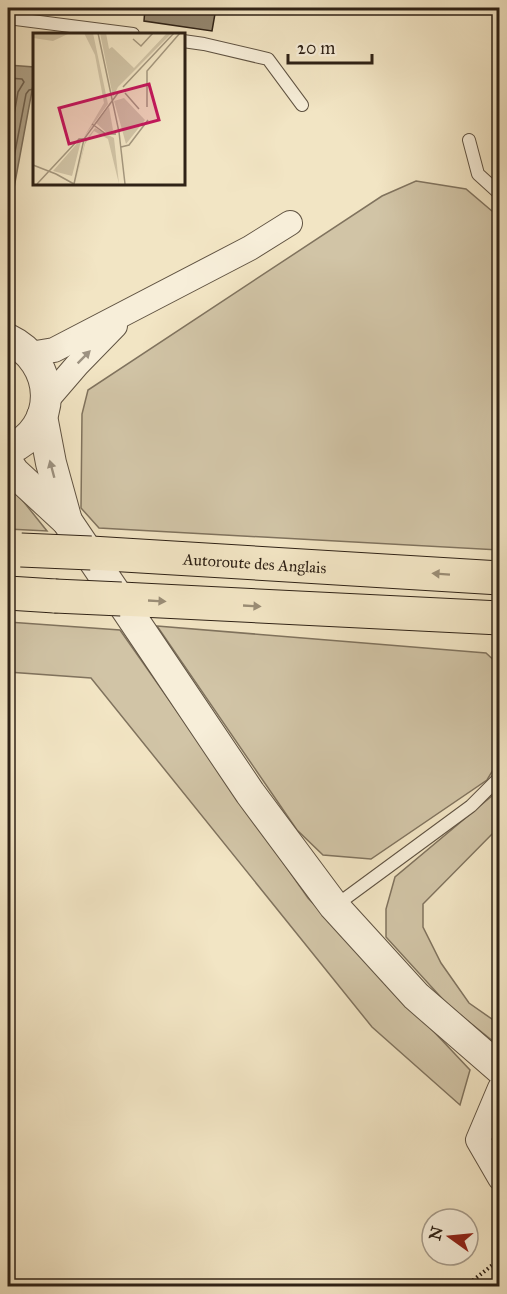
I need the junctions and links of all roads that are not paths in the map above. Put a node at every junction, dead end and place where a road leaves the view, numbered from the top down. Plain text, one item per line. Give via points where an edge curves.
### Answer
1 (8, 18) edge
2 (125, 33) edge
3 (184, 41) edge
4 (302, 105) dead end
5 (470, 140) dead end
6 (500, 194) edge
7 (290, 223) dead end
8 (130, 312) junction
9 (19, 346) edge
10 (44, 408) junction
11 (8, 450) edge
12 (8, 463) edge
13 (67, 521) junction
14 (14, 550) edge
15 (500, 578) edge
16 (8, 593) edge
17 (500, 618) edge
18 (500, 777) edge
19 (334, 906) junction
20 (500, 1069) edge
21 (500, 1088) edge
22 (500, 1178) edge

1 - 2 lane
3 - 4 lane via 268,59
5 - 6 lane via 478,174
7 - 8 street
8 - 9 street via 54,350
10 -> 8 street via 77,365
9 - 10 street via 40,368 45,384
10 - 11 street via 33,432
13 -> 10 street via 51,463
12 - 13 street
13 - 19 street via 250,793
15 -> 14 highway, Autoroute des Anglais, bridge
16 -> 17 highway, bridge
18 - 19 lane via 471,806
19 - 20 street via 416,996
21 - 22 street via 478,1140

